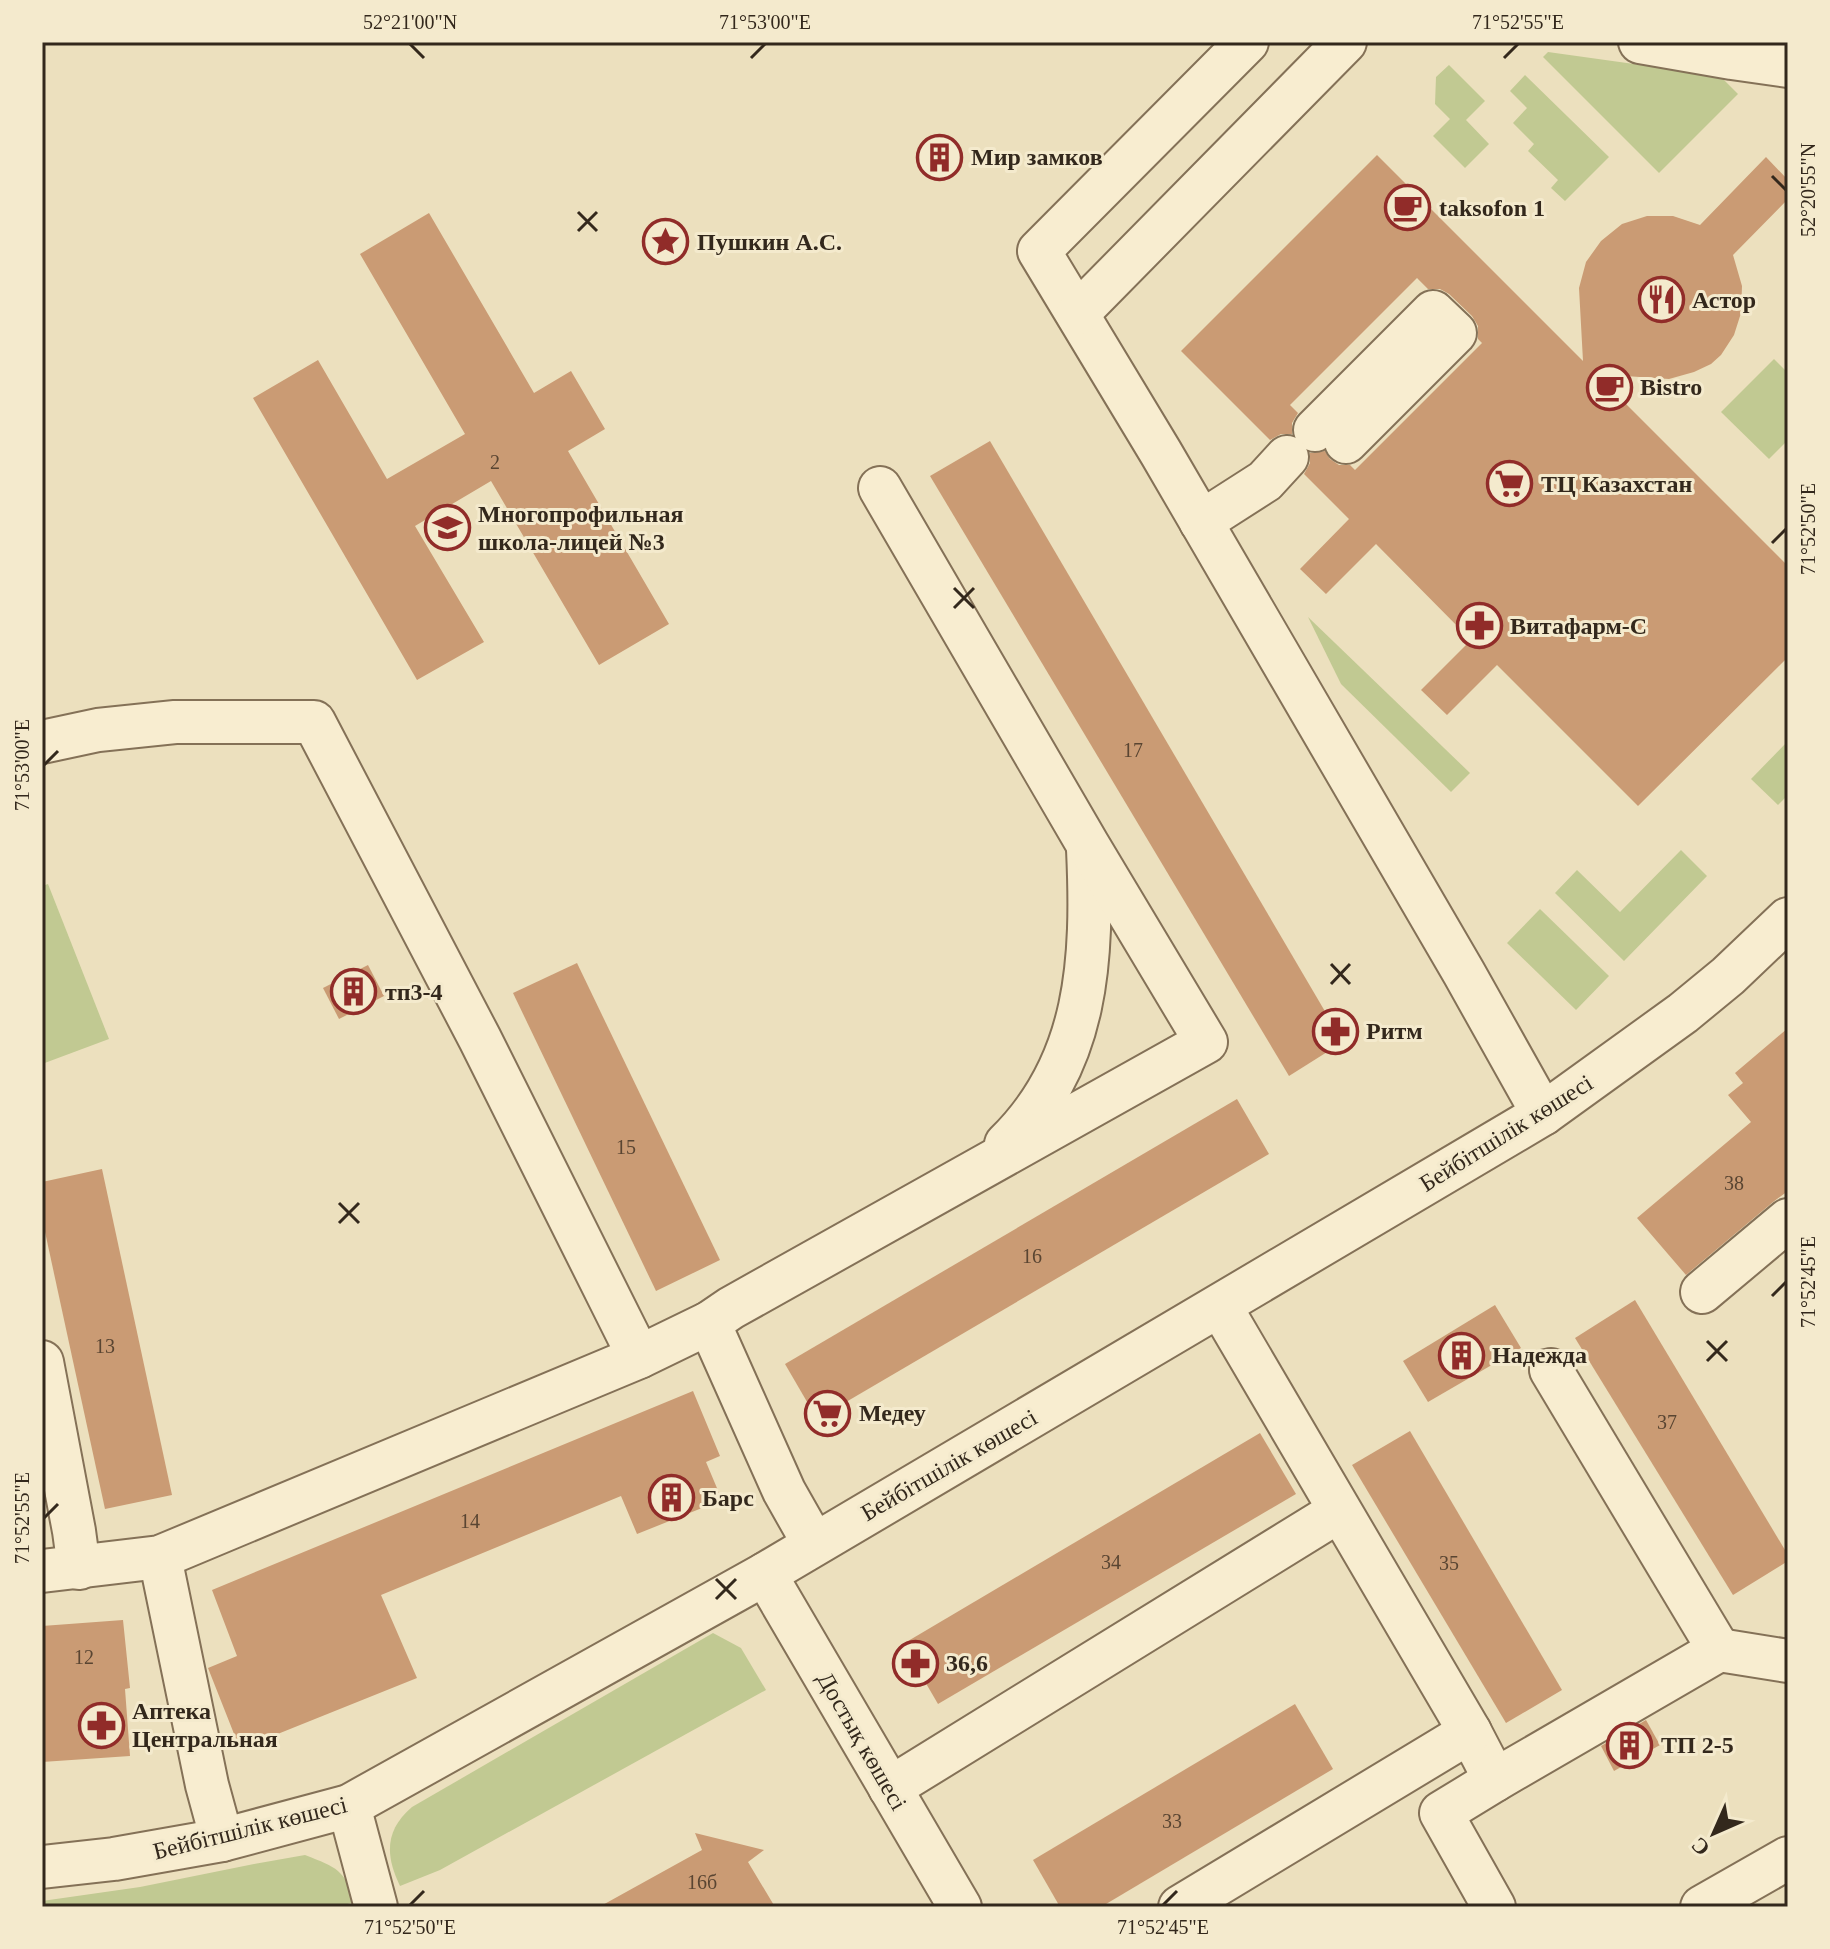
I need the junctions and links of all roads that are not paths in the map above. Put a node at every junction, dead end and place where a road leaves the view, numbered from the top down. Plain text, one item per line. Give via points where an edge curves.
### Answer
1 (1247, 42) edge
2 (1345, 42) edge
3 (1640, 42) edge
4 (1788, 66) edge
5 (1078, 313) junction
6 (1316, 443) dead end
7 (880, 488) dead end
8 (1201, 522) junction
9 (42, 742) edge
10 (1088, 845) junction
11 (1788, 919) edge
12 (1543, 1114) junction
13 (979, 1170) junction
14 (1788, 1220) edge
15 (1702, 1292) dead end
16 (1220, 1306) junction
17 (709, 1323) junction
18 (639, 1357) junction
19 (42, 1362) edge
20 (1551, 1370) dead end
21 (1339, 1511) junction
22 (814, 1544) junction
23 (160, 1557) junction
24 (61, 1569) edge
25 (765, 1574) junction
26 (1719, 1650) junction
27 (1788, 1661) edge
28 (1470, 1732) junction
29 (1495, 1780) junction
30 (890, 1788) junction
31 (349, 1806) junction
32 (222, 1840) junction
33 (1788, 1858) edge
34 (42, 1867) edge
35 (376, 1907) edge
36 (960, 1907) edge
37 (1180, 1907) edge
38 (1494, 1907) edge
39 (1702, 1907) edge

1 - 5 street via 1039,251
2 - 5 street
3 - 4 street
5 - 8 street
6 - 8 street
7 - 10 street
8 - 12 street
9 - 18 street via 175,722 314,722
10 - 13 street via 1086,975 1065,1059 1043,1102
10 - 13 street via 1206,1042
11 - 12 street, Бейбітшілік көшесі via 1683,1013
12 - 16 street, Бейбітшілік көшесі
13 - 17 street
14 - 15 street
16 - 21 street
16 - 22 street, Бейбітшілік көшесі
17 - 18 street
17 - 22 street via 784,1491
18 - 23 street
19 - 24 street via 71,1516
20 - 26 street
21 - 28 street
21 - 30 street
22 - 25 street, Бейбітшілік көшесі
23 - 24 street
23 - 32 street
25 - 30 street, Достық көшесі
25 - 31 street, Бейбітшілік көшесі
26 - 27 street
26 - 29 street
28 - 29 street
28 - 37 street
29 - 38 street via 1441,1813
30 - 36 street, Достық көшесі
31 - 32 street, Бейбітшілік көшесі
31 - 35 street
32 - 34 street, Бейбітшілік көшесі
33 - 39 street

